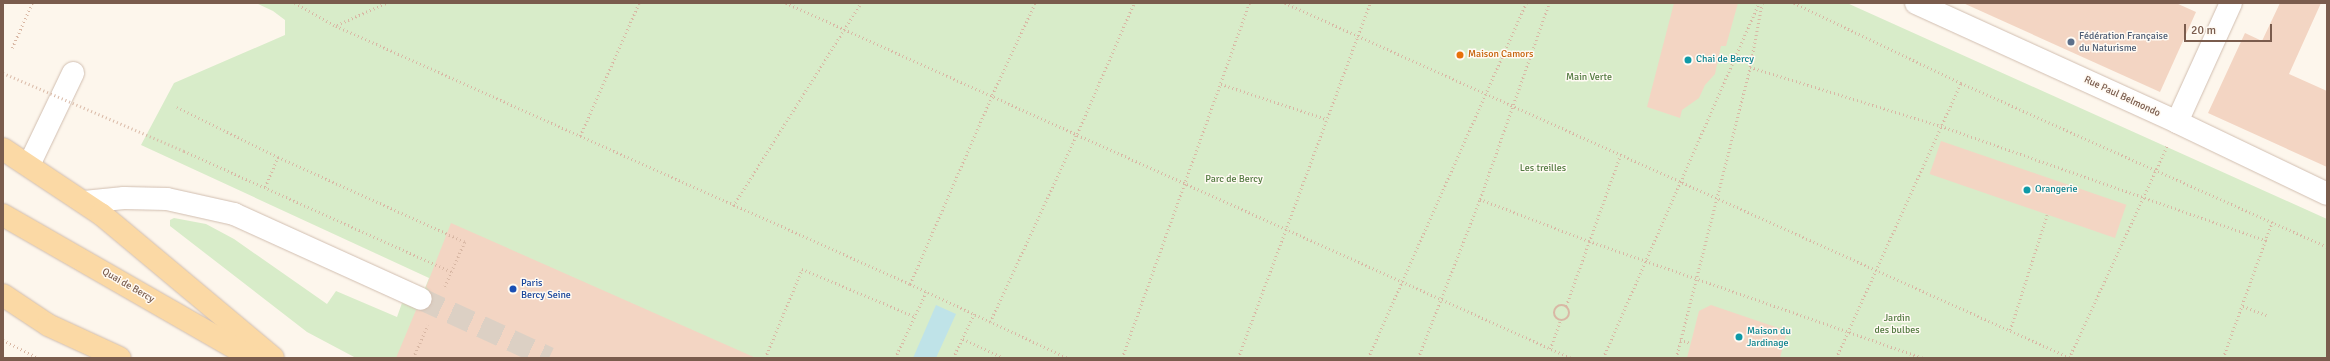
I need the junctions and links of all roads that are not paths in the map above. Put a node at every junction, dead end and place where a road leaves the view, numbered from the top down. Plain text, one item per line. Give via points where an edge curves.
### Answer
1 (1916, 3) edge
2 (2231, 3) edge
3 (73, 73) dead end
4 (2177, 122) junction
5 (3, 149) edge
6 (30, 165) junction
7 (2327, 194) edge
8 (84, 202) junction
9 (3, 215) edge
10 (3, 296) edge
11 (421, 299) tunnel mouth
12 (3, 314) edge
13 (48, 325) junction
14 (120, 358) edge
15 (253, 358) edge
16 (273, 358) edge

1 - 4 street, Rue Paul Belmondo
2 - 4 street
3 - 6 street
4 - 7 street, Rue Paul Belmondo
5 - 6 main road
6 - 8 main road
8 - 11 street via 124,198 167,199 234,214
8 - 16 main road
9 - 15 main road, Quai de Bercy
10 - 13 main road
12 - 13 main road
13 - 14 main road

